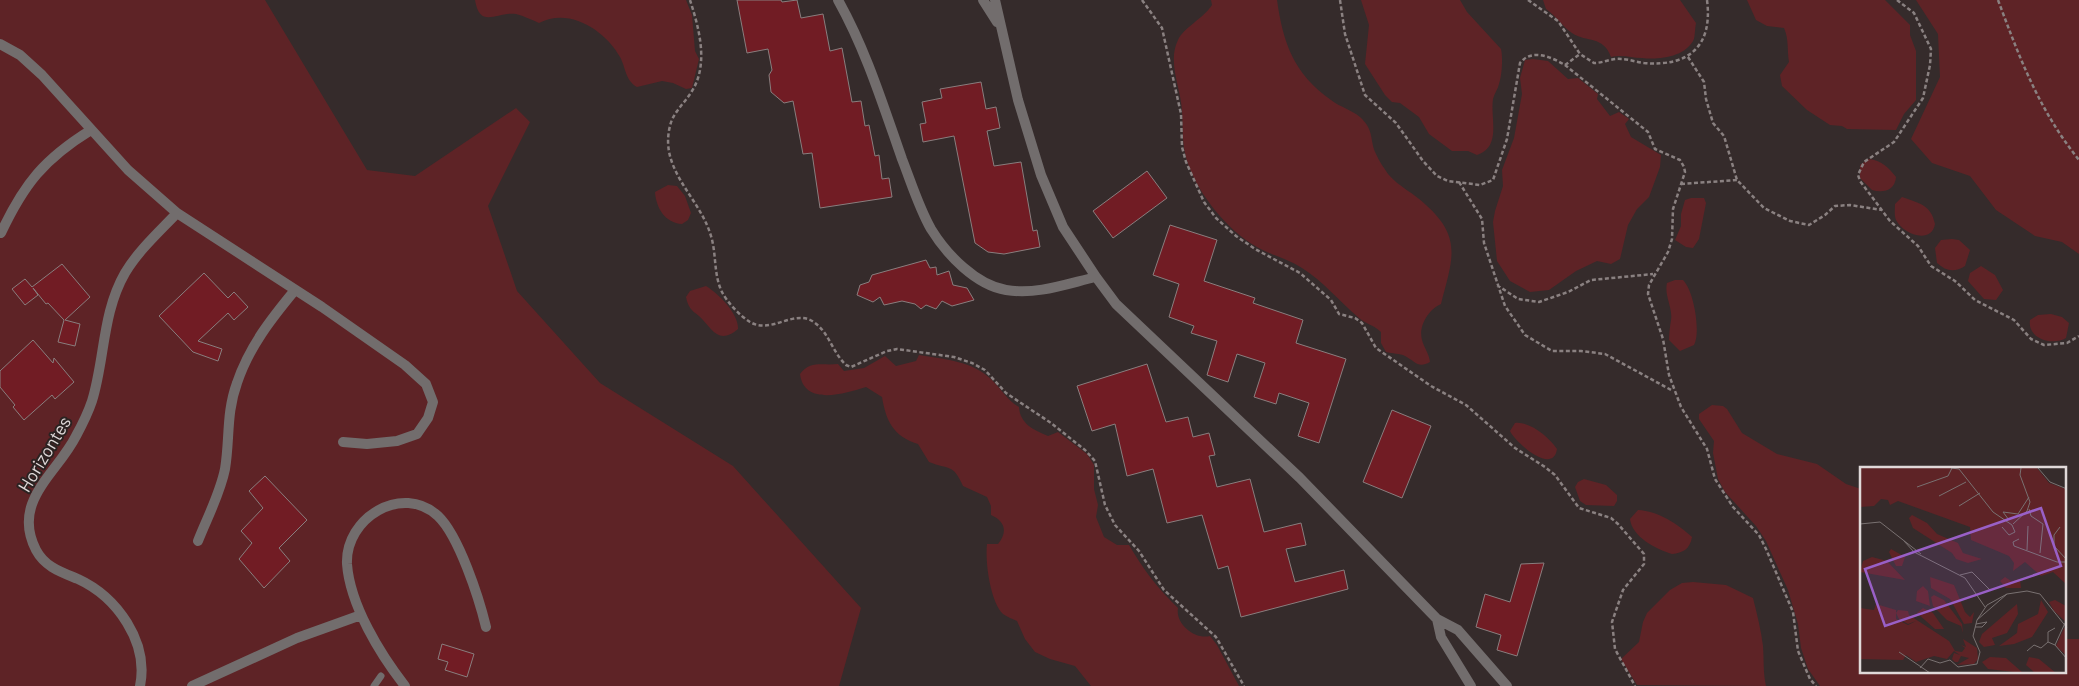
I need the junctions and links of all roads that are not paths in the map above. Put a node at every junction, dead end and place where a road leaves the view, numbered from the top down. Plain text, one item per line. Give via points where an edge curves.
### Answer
1 (838, 0) edge
2 (983, 0) edge
3 (995, 0) edge
4 (1002, 29) junction
5 (0, 44) edge
6 (91, 130) junction
7 (177, 213) junction
8 (0, 234) edge
9 (1096, 277) junction
10 (295, 290) junction
11 (343, 442) dead end
12 (198, 541) dead end
13 (361, 615) junction
14 (1437, 619) junction
15 (486, 626) dead end
16 (381, 676) dead end
17 (140, 686) edge
18 (192, 686) edge
19 (374, 686) edge
20 (405, 686) edge
21 (1471, 686) edge
22 (1507, 686) edge

1 - 9 street via 855,30 912,185 932,229 959,263 981,281 1004,290 1032,293
2 - 4 street
3 - 4 street
4 - 9 street via 1040,175 1063,227
5 - 6 street via 20,55 42,75
6 - 7 street via 128,170
6 - 8 street via 70,143 31,179
7 - 10 street
7 - 17 street, Horizontes via 125,273 110,307 92,401 76,437 35,495 29,512 30,532 36,550 46,564 92,588 112,603 126,620 141,658
9 - 14 street via 1116,304 1300,478
10 - 11 street via 405,365 426,384 433,402 428,418 417,434 397,441
10 - 12 street via 248,354 236,384 228,418 224,472
13 - 15 street via 347,562 353,538 362,524 383,506 407,502 439,517 450,534 471,578
13 - 18 street via 297,638
13 - 20 street via 388,665
14 - 21 street via 1441,637
14 - 22 street via 1458,630
16 - 19 lane

